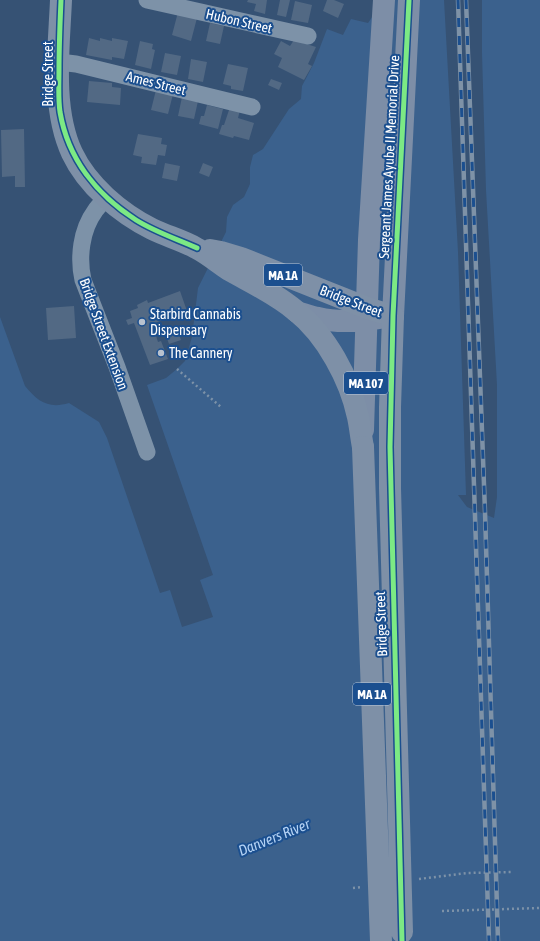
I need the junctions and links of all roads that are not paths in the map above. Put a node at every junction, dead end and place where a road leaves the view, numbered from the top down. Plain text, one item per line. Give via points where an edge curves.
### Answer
1 (61, 0) edge
2 (147, 0) edge
3 (384, 0) edge
4 (409, 0) edge
5 (308, 36) dead end
6 (59, 62) junction
7 (252, 107) dead end
8 (108, 198) junction
9 (197, 248) junction
10 (298, 312) junction
11 (367, 314) junction
12 (393, 316) junction
13 (363, 446) junction
14 (147, 452) dead end
15 (402, 936) edge
16 (381, 941) edge

1 - 6 highway, Bridge Street / MA 1A
2 - 5 street, Hubon Street
3 - 11 main road, Sergeant James Ayube II Memorial Drive / MA 107
4 - 12 main road, Sergeant James Ayube II Memorial Drive
6 - 7 street, Ames Street
6 - 8 highway, Bridge Street / MA 1A via 60,111 72,153 84,172
8 - 9 highway, Bridge Street / MA 1A via 152,229
8 - 14 street, Bridge Street Extension via 95,210 88,223 83,238 81,270
9 - 10 highway, Bridge Street / MA 1A
9 - 11 highway, Bridge Street / MA 1A via 241,258
10 - 11 main road, Bridge Street via 332,320
10 - 13 highway, Bridge Street / MA 1A via 319,335 343,373 358,417
11 - 12 highway, Bridge Street / MA 1A
11 - 13 main road, Sergeant James Ayube II Memorial Drive / MA 107
12 - 15 highway, Bridge Street / MA 1A, bridge via 390,488
13 - 16 highway, Bridge Street / MA 1A, bridge

